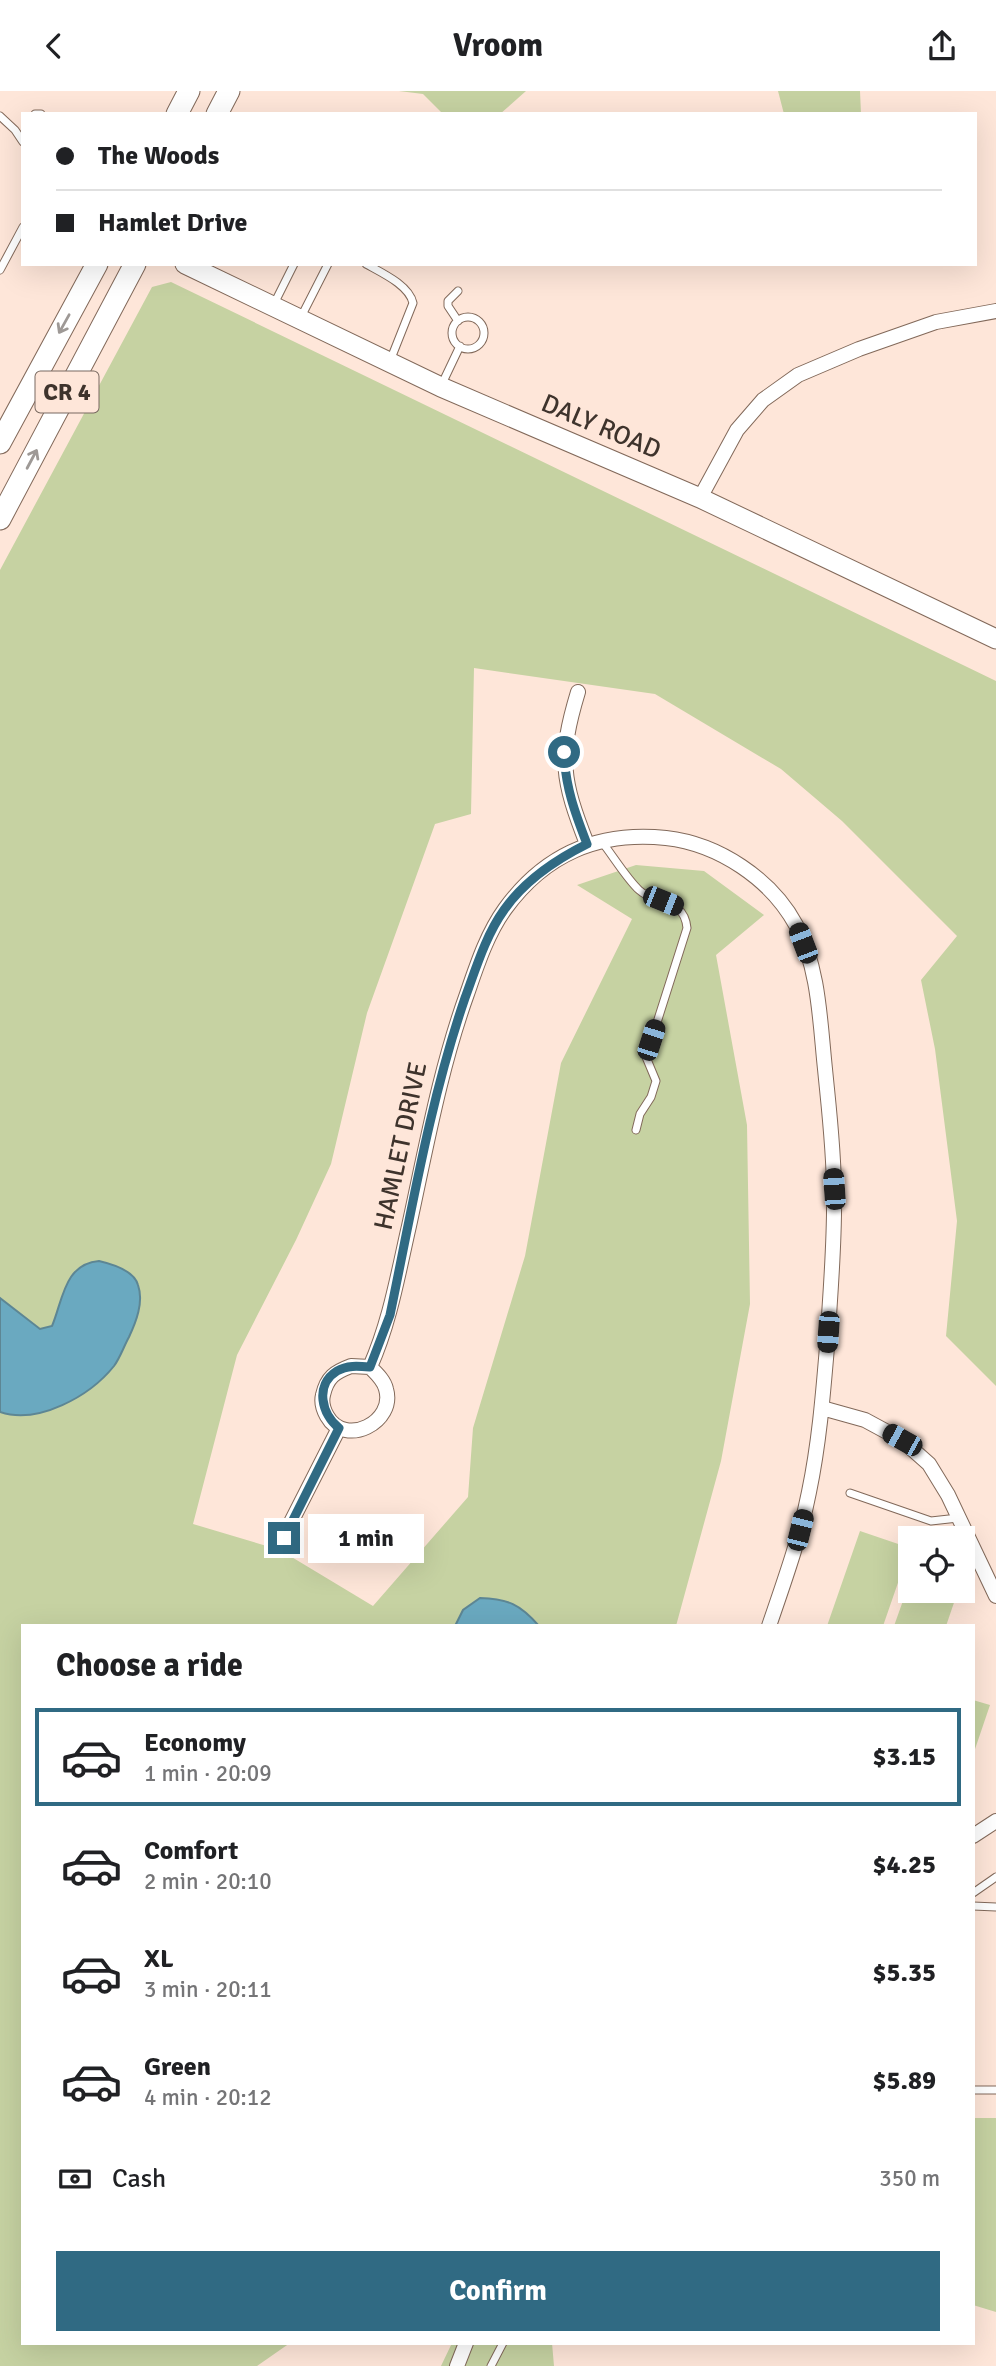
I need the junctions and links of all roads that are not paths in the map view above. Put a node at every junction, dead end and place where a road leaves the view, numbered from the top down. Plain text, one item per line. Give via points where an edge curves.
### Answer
1 (189, 91) edge
2 (229, 91) edge
3 (178, 112) edge
4 (217, 112) edge
5 (0, 116) edge
6 (21, 126) edge
7 (15, 130) junction
8 (21, 139) edge
9 (21, 231) edge
10 (96, 266) edge
11 (134, 266) edge
12 (189, 266) edge
13 (292, 266) edge
14 (327, 266) edge
15 (369, 266) edge
16 (0, 270) edge
17 (458, 291) dead end
18 (272, 306) junction
19 (996, 311) edge
20 (300, 320) junction
21 (458, 321) junction
22 (460, 346) junction
23 (390, 362) junction
24 (441, 387) junction
25 (0, 443) edge
26 (700, 498) junction
27 (0, 519) edge
28 (996, 639) edge
29 (578, 692) dead end
30 (594, 843) junction
31 (636, 1130) dead end
32 (370, 1367) junction
33 (822, 1408) junction
34 (339, 1428) junction
35 (850, 1493) dead end
36 (958, 1518) junction
37 (284, 1538) dead end
38 (996, 1596) edge
39 (770, 1624) edge
40 (996, 1821) edge
41 (975, 1835) edge
42 (996, 1877) edge
43 (975, 1892) edge
44 (975, 1906) edge
45 (996, 1907) edge
46 (975, 2090) edge
47 (996, 2090) edge
48 (465, 2345) edge
49 (502, 2345) edge
50 (457, 2366) edge
51 (491, 2366) edge

1 - 3 main road
2 - 4 main road
5 - 7 lane
6 - 7 lane
7 - 8 lane
9 - 16 lane
10 -> 25 main road, CR 4
27 -> 11 main road, CR 4
12 - 18 main road, DALY ROAD
13 - 18 lane
14 - 20 lane
15 - 23 lane via 402,287 413,303
17 - 21 lane via 448,306
18 - 20 main road, DALY ROAD
19 - 26 street via 936,322 798,375 763,400 737,430
20 - 23 main road, DALY ROAD
21 - 22 lane via 453,338
21 - 22 lane via 474,318 484,329 480,344
22 - 24 lane
23 - 24 main road, DALY ROAD
24 - 26 main road, DALY ROAD
26 - 28 main road, DALY ROAD
29 - 30 street via 564,752 565,778 572,805
30 - 31 lane via 640,892 678,908 686,918 687,928 646,1058 656,1081
30 - 32 street, HAMLET DRIVE via 557,859 527,884 504,910 486,943 445,1061 390,1315
30 - 33 street, HAMLET DRIVE via 667,838 726,857 776,898 801,937 816,991 834,1189
32 - 34 street via 351,1366 335,1372 326,1384 322,1401 331,1422
32 - 34 street via 386,1389 383,1412 366,1429 352,1432
33 - 36 street via 865,1420 902,1440 929,1464
33 - 39 street, HAMLET DRIVE via 796,1548
34 - 37 street
35 - 36 lane via 931,1521
36 - 38 street
40 - 41 street
42 - 43 lane
44 - 45 lane
46 - 47 lane
48 - 50 street
49 - 51 lane

